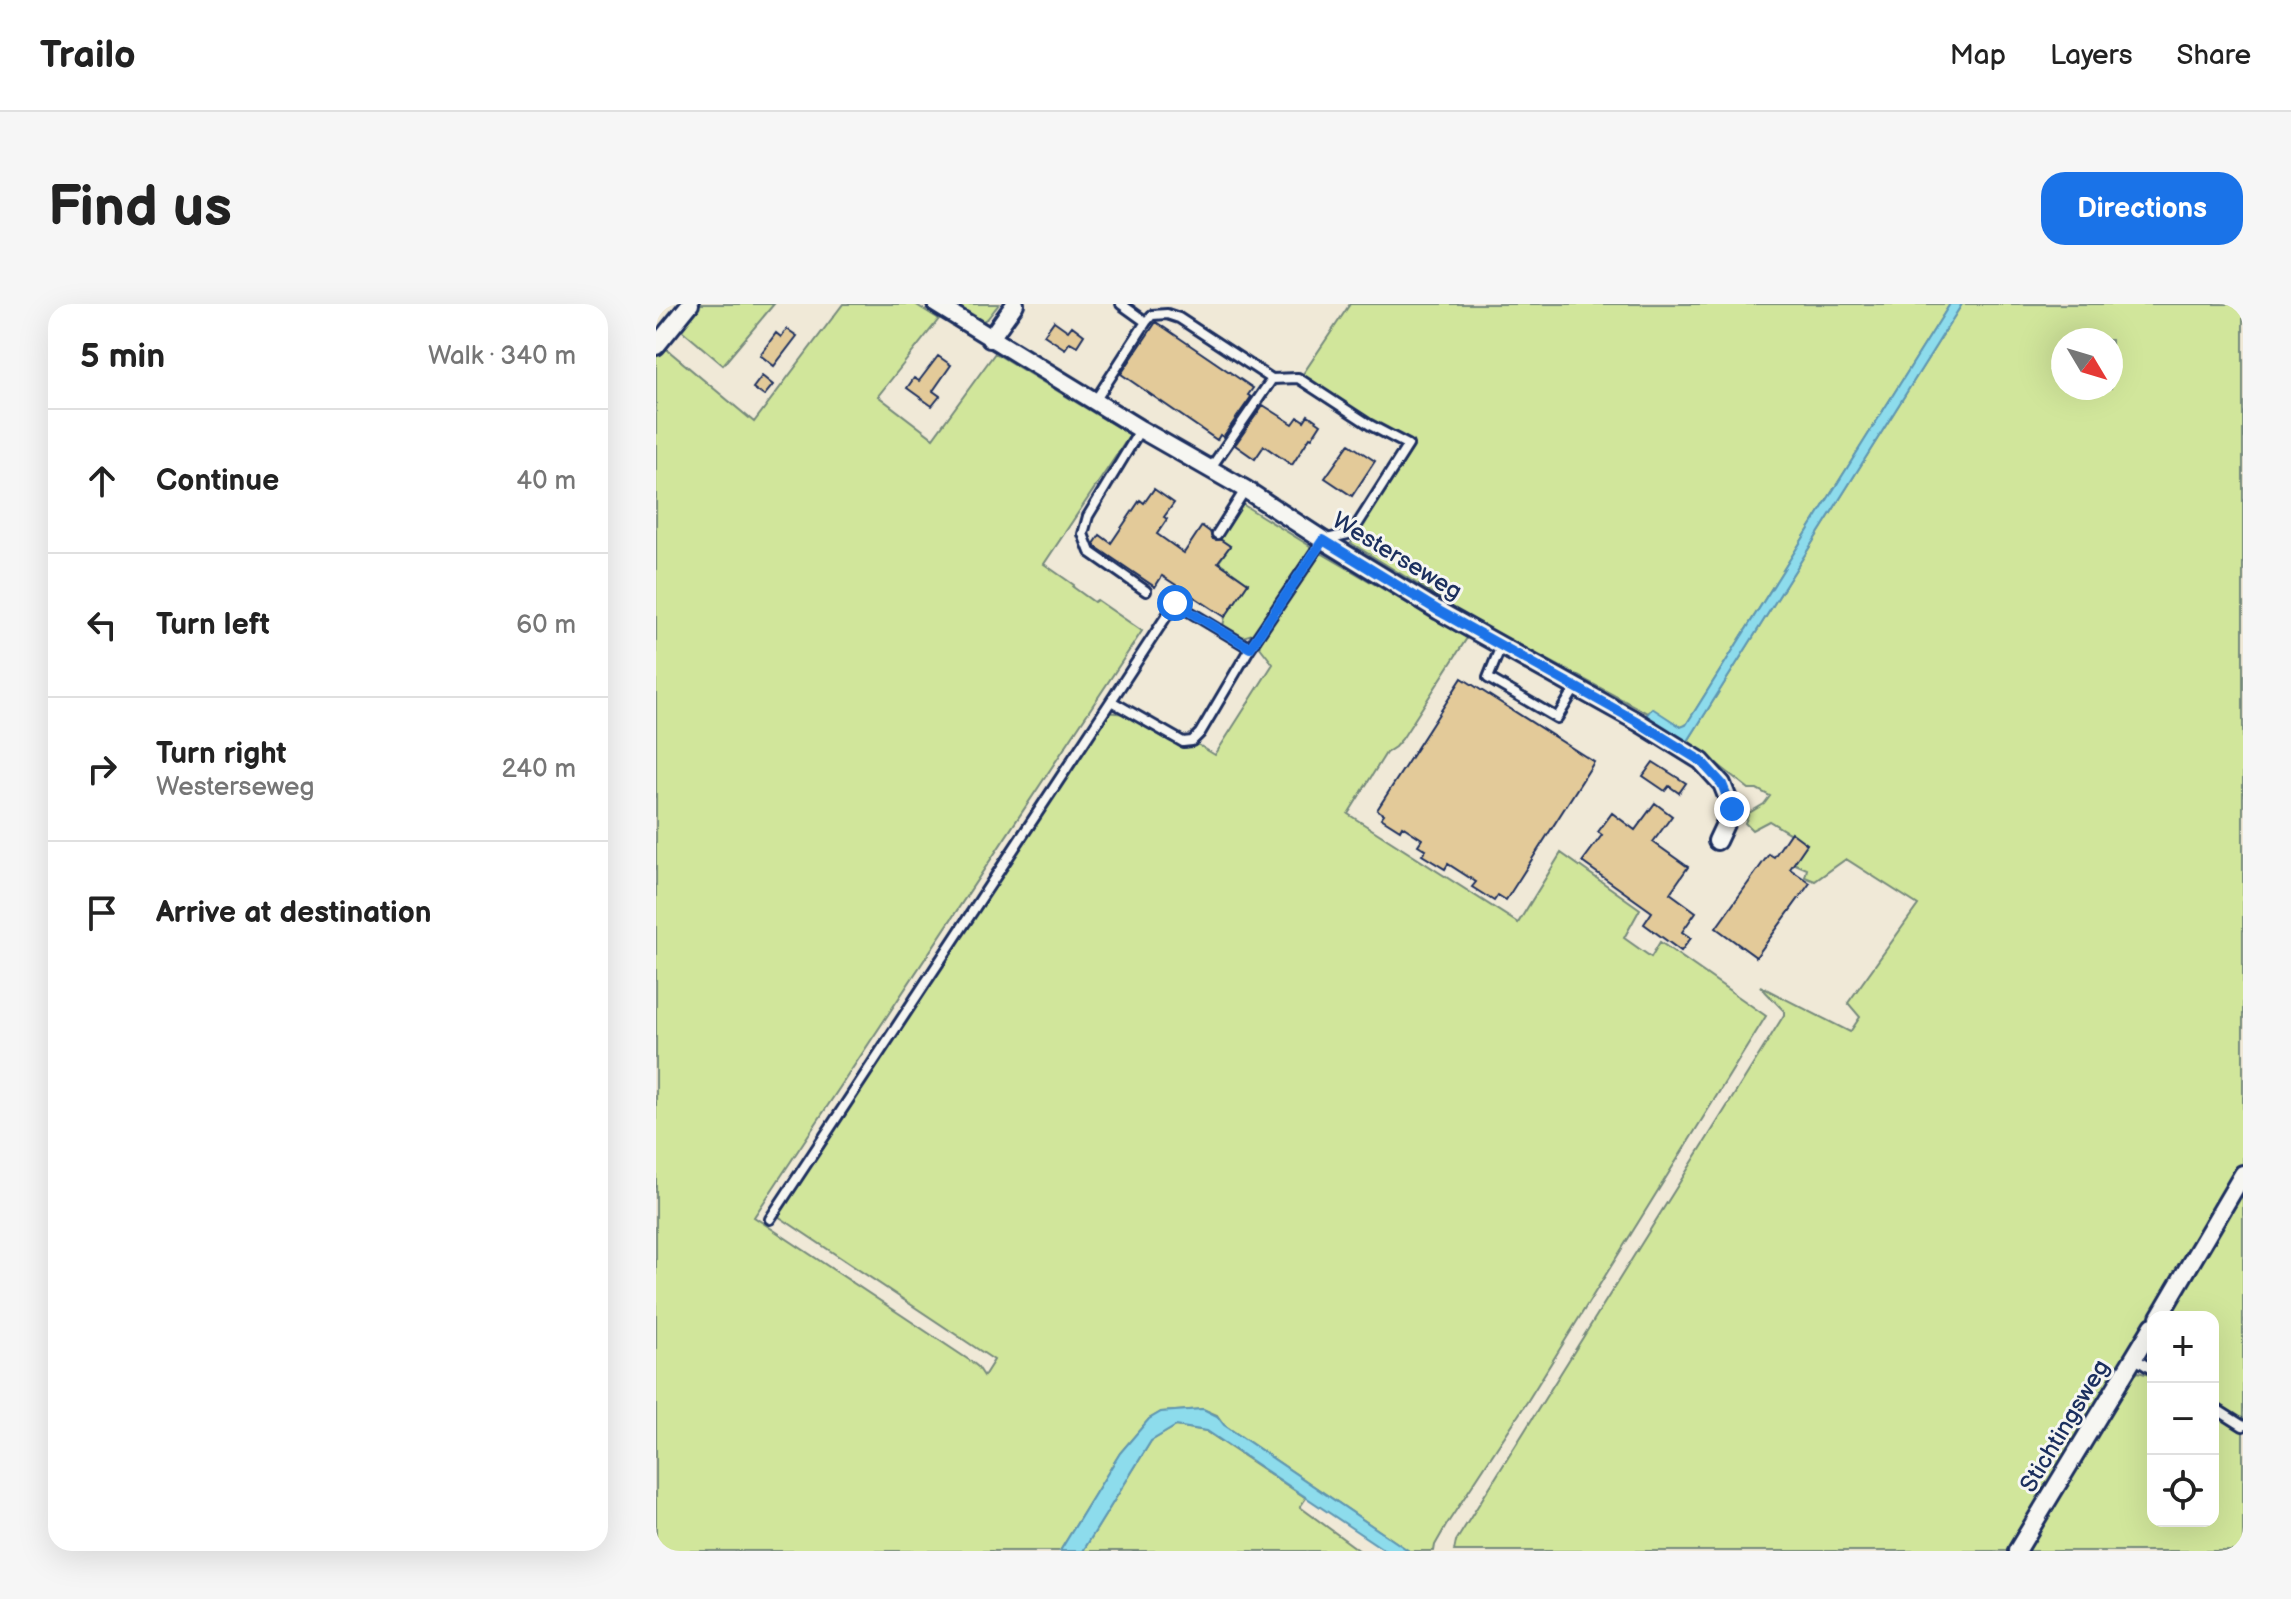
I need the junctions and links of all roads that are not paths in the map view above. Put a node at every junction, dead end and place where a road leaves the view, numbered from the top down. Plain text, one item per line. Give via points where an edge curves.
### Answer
1 (690, 304) edge
2 (936, 304) edge
3 (1015, 304) edge
4 (1121, 304) edge
5 (1146, 322) junction
6 (990, 339) junction
7 (656, 346) edge
8 (1272, 379) junction
9 (1095, 402) junction
10 (1140, 429) junction
11 (1210, 469) junction
12 (1245, 489) junction
13 (1217, 534) dead end
14 (1323, 540) junction
15 (1146, 591) dead end
16 (1501, 645) junction
17 (1250, 648) junction
18 (1576, 687) junction
19 (1111, 701) junction
20 (1717, 841) dead end
21 (2243, 1174) edge
22 (770, 1219) dead end
23 (2163, 1311) edge
24 (2147, 1336) edge
25 (2134, 1358) junction
26 (2147, 1366) edge
27 (2219, 1411) edge
28 (2243, 1426) edge
29 (2017, 1551) edge

1 - 7 street
2 - 6 street, Westerseweg
3 - 6 street
4 - 5 lane
5 - 8 lane via 1152,315 1179,318
5 - 9 lane
6 - 9 street, Westerseweg
8 - 11 lane
8 - 14 lane via 1298,378 1408,445 1352,533
9 - 10 street, Westerseweg
10 - 11 street, Westerseweg
10 - 15 lane via 1088,516 1083,534 1090,552
11 - 12 street, Westerseweg
12 - 13 lane
12 - 14 street, Westerseweg
14 - 16 street, Westerseweg
14 - 17 lane
16 - 18 street, Westerseweg
16 - 18 lane via 1488,678 1557,718
17 - 19 lane via 1192,741 1183,742
17 - 19 lane via 1175,603
18 - 20 street, Westerseweg via 1701,761 1722,784 1732,809
19 - 22 lane
21 - 23 street
24 - 25 street, Stichtingsweg
25 - 26 lane
25 - 29 street, Stichtingsweg
27 - 28 lane

